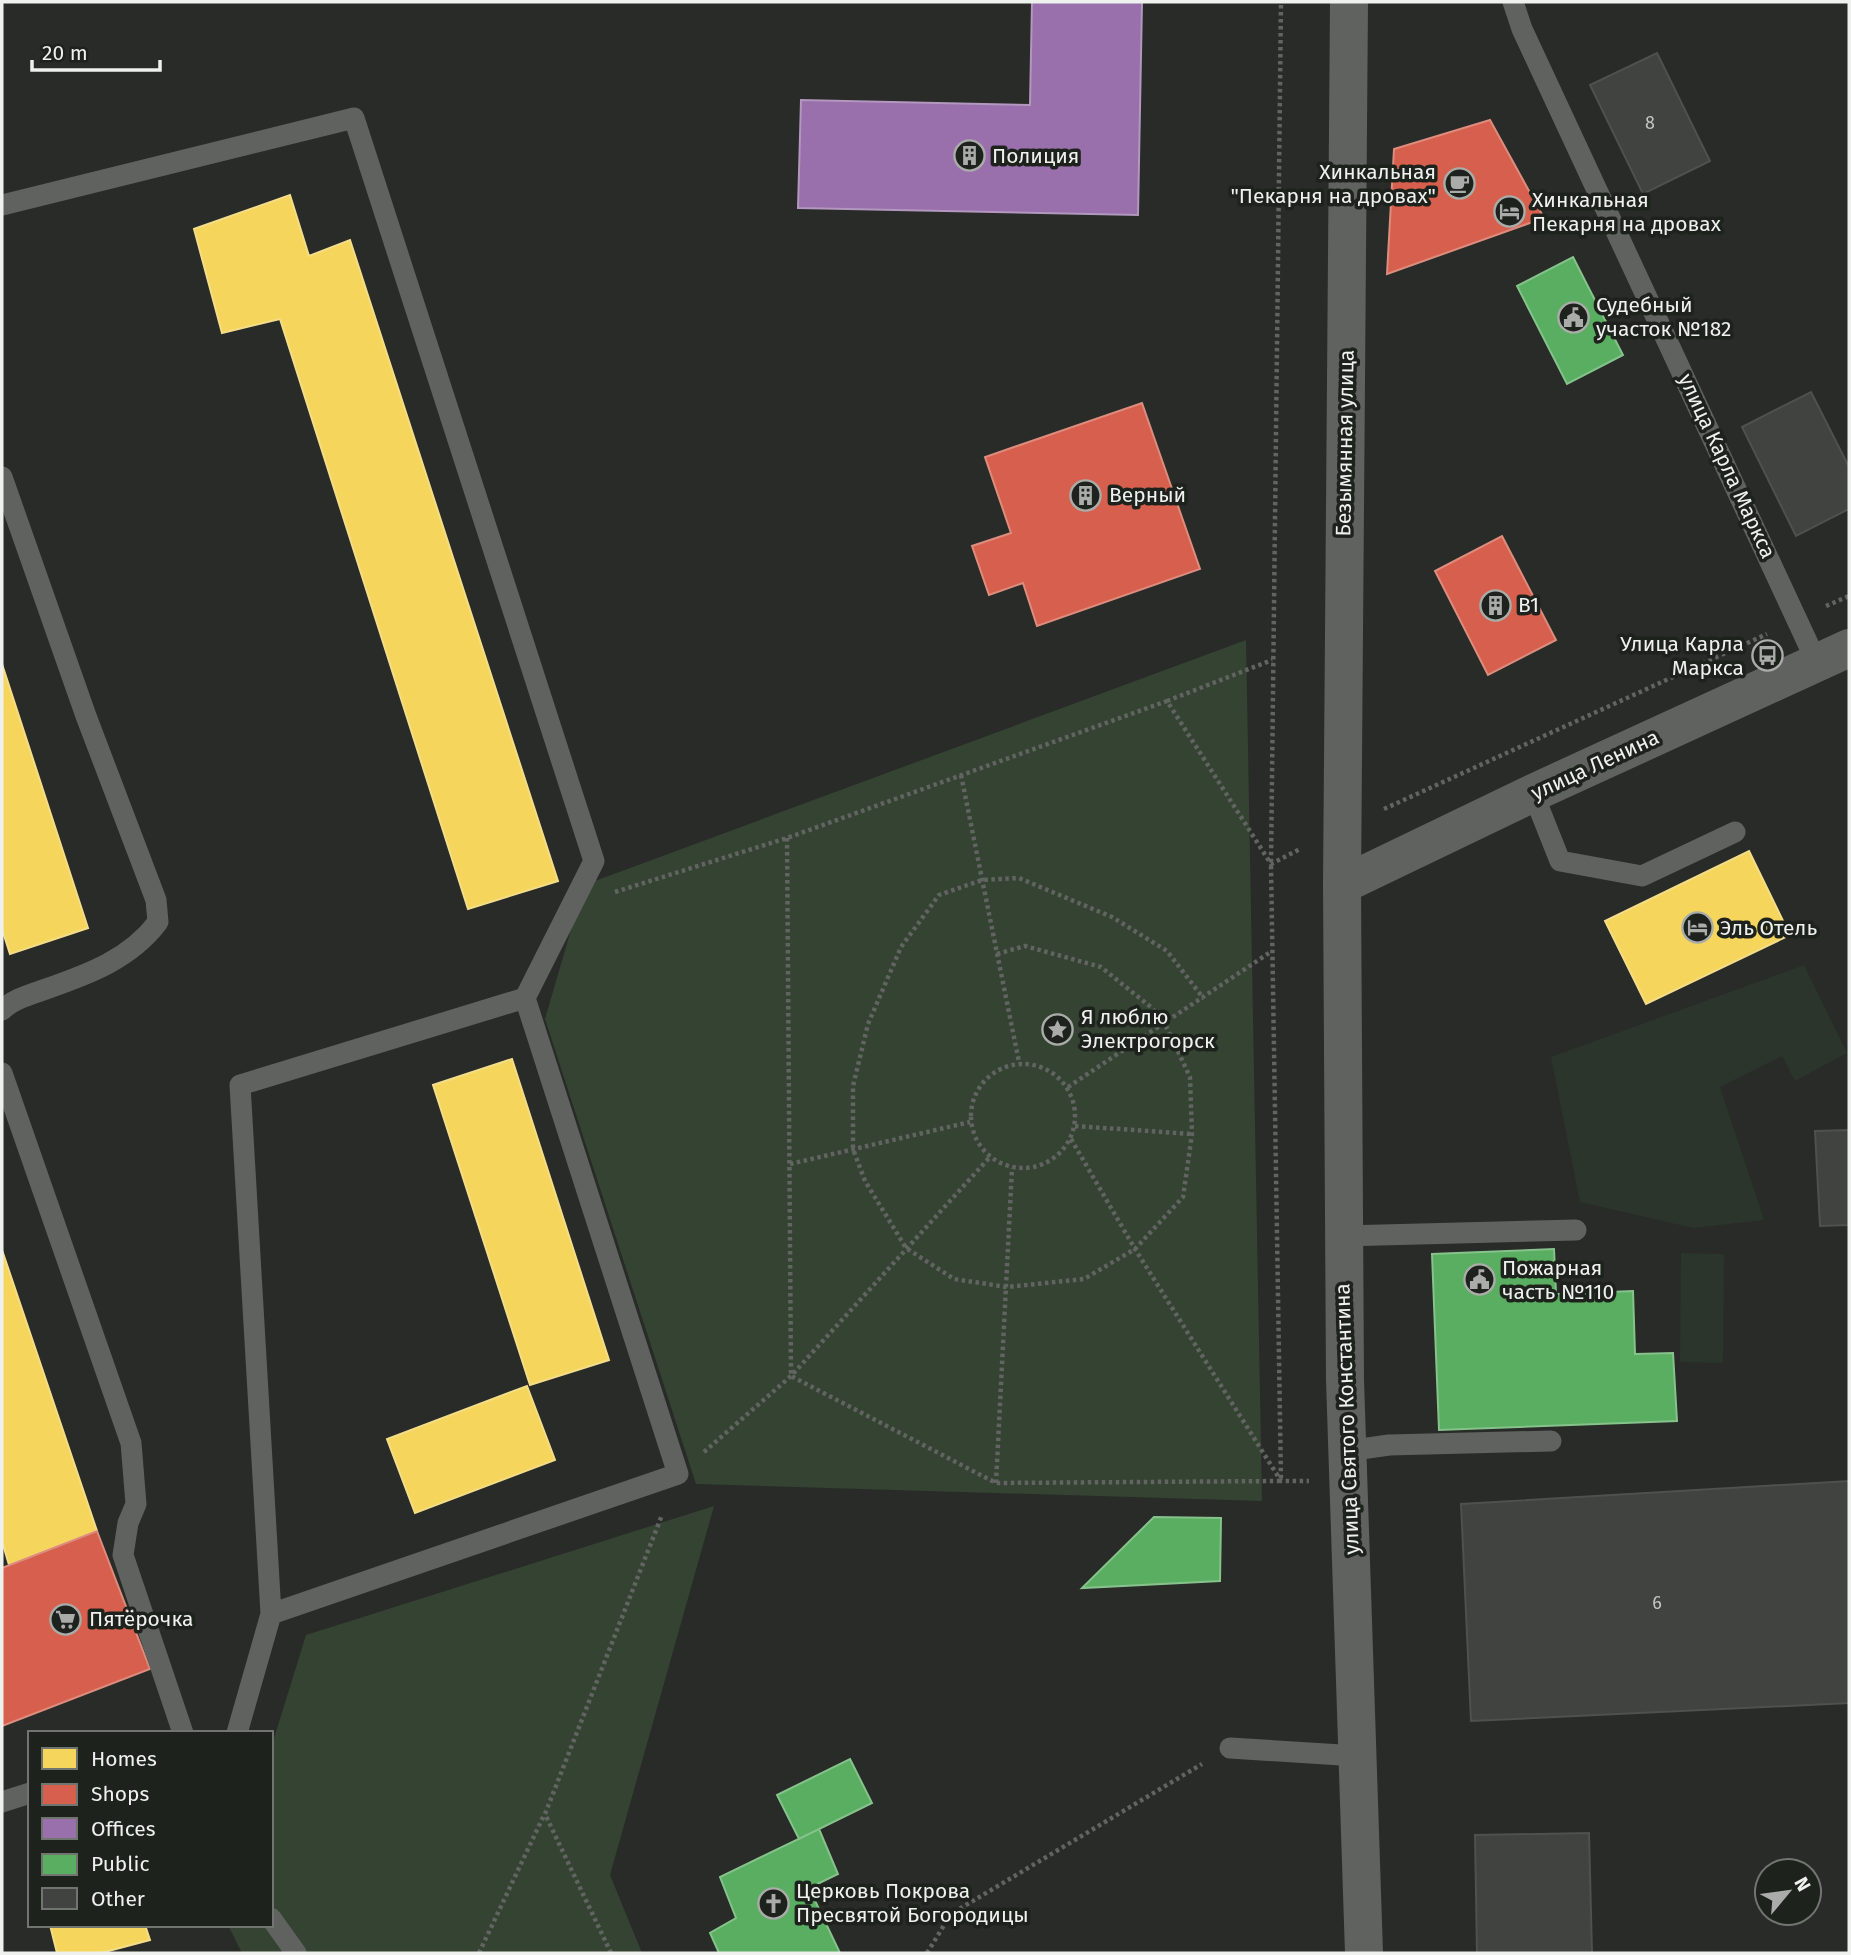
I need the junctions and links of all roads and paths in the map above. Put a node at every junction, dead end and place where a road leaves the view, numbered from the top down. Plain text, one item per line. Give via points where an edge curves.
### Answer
1 (1281, 2) edge
2 (1349, 2) edge
3 (1513, 2) edge
4 (2, 205) edge
5 (2, 477) edge
6 (1849, 596) edge
7 (1798, 619) junction
8 (1833, 655) edge
9 (1272, 660) junction
10 (1167, 701) junction
11 (961, 775) junction
12 (1533, 793) junction
13 (1341, 829) junction
14 (1735, 832) dead end
15 (787, 838) junction
16 (1271, 864) junction
17 (982, 880) junction
18 (1342, 885) junction
19 (571, 906) junction
20 (1272, 951) junction
21 (997, 954) junction
22 (525, 998) junction
23 (1205, 999) junction
24 (2, 1010) edge
25 (1165, 1024) junction
26 (1019, 1062) junction
27 (2, 1073) edge
28 (1068, 1087) junction
29 (970, 1122) junction
30 (1075, 1126) junction
31 (1192, 1134) junction
32 (1071, 1139) junction
33 (853, 1149) junction
34 (989, 1158) junction
35 (790, 1164) junction
36 (1012, 1168) junction
37 (1576, 1230) dead end
38 (1342, 1236) junction
39 (906, 1248) junction
40 (1135, 1248) junction
41 (1007, 1287) junction
42 (791, 1376) junction
43 (1551, 1441) dead end
44 (1348, 1465) junction
45 (678, 1474) junction
46 (1281, 1481) junction
47 (996, 1483) junction
48 (271, 1614) junction
49 (182, 1731) edge
50 (238, 1731) edge
51 (1230, 1748) joint
52 (1357, 1756) junction
53 (28, 1794) edge
54 (2, 1802) edge
55 (545, 1814) junction
56 (273, 1921) edge
57 (296, 1953) edge
58 (479, 1953) edge
59 (611, 1953) edge
60 (927, 1953) edge
61 (1364, 1953) edge

1 - 9 path
2 - 13 street, Безымянная улица
3 - 7 lane, улица Карла Маркса
4 - 19 lane via 354,118 594,861
5 - 24 lane via 156,900 158,922 142,943 97,972 7,1004
6 - 7 path
7 - 8 lane, улица Карла Маркса
7 - 13 path
8 - 12 street, улица Ленина
9 - 10 path
9 - 16 path
10 - 11 path
10 - 16 path
11 - 15 path
11 - 17 path
12 - 14 lane via 1560,861 1642,876
12 - 18 street, улица Ленина
13 - 16 path
13 - 18 street, Безымянная улица
15 - 19 path
15 - 35 path
16 - 20 path
17 - 21 path
17 - 23 path via 1019,878 1112,917 1167,951
17 - 33 path via 939,895 901,947 868,1024 853,1086
18 - 38 street, улица Святого Константина
19 - 22 lane
20 - 23 path
20 - 46 path
21 - 25 path via 1025,946 1101,967 1152,1007
21 - 26 path
22 - 45 lane
22 - 48 lane via 240,1085
23 - 25 path
25 - 28 path
25 - 31 path via 1190,1077
26 - 28 path via 1046,1068
26 - 29 path via 992,1072 974,1094
27 - 49 lane via 131,1443 136,1504 123,1555
28 - 30 path via 1076,1106
29 - 33 path
29 - 34 path via 976,1142
30 - 31 path
30 - 32 path
31 - 40 path via 1183,1197
32 - 36 path via 1056,1157 1035,1167
32 - 40 path
33 - 35 path
33 - 39 path via 865,1181
34 - 36 path
34 - 39 path
35 - 42 path
36 - 41 path
37 - 38 lane
38 - 44 street, улица Святого Константина
39 - 41 path via 954,1279
39 - 42 path
40 - 41 path via 1084,1279
40 - 46 path
41 - 47 path
42 - 45 path
42 - 47 path
43 - 44 lane via 1389,1445
44 - 46 path
44 - 52 street, улица Святого Константина
45 - 48 lane
45 - 55 path
46 - 47 path
48 - 50 lane
51 - 52 lane
51 - 60 path via 951,1914
52 - 61 street, улица Святого Константина
53 - 54 lane
55 - 58 path
55 - 59 path
56 - 57 lane

